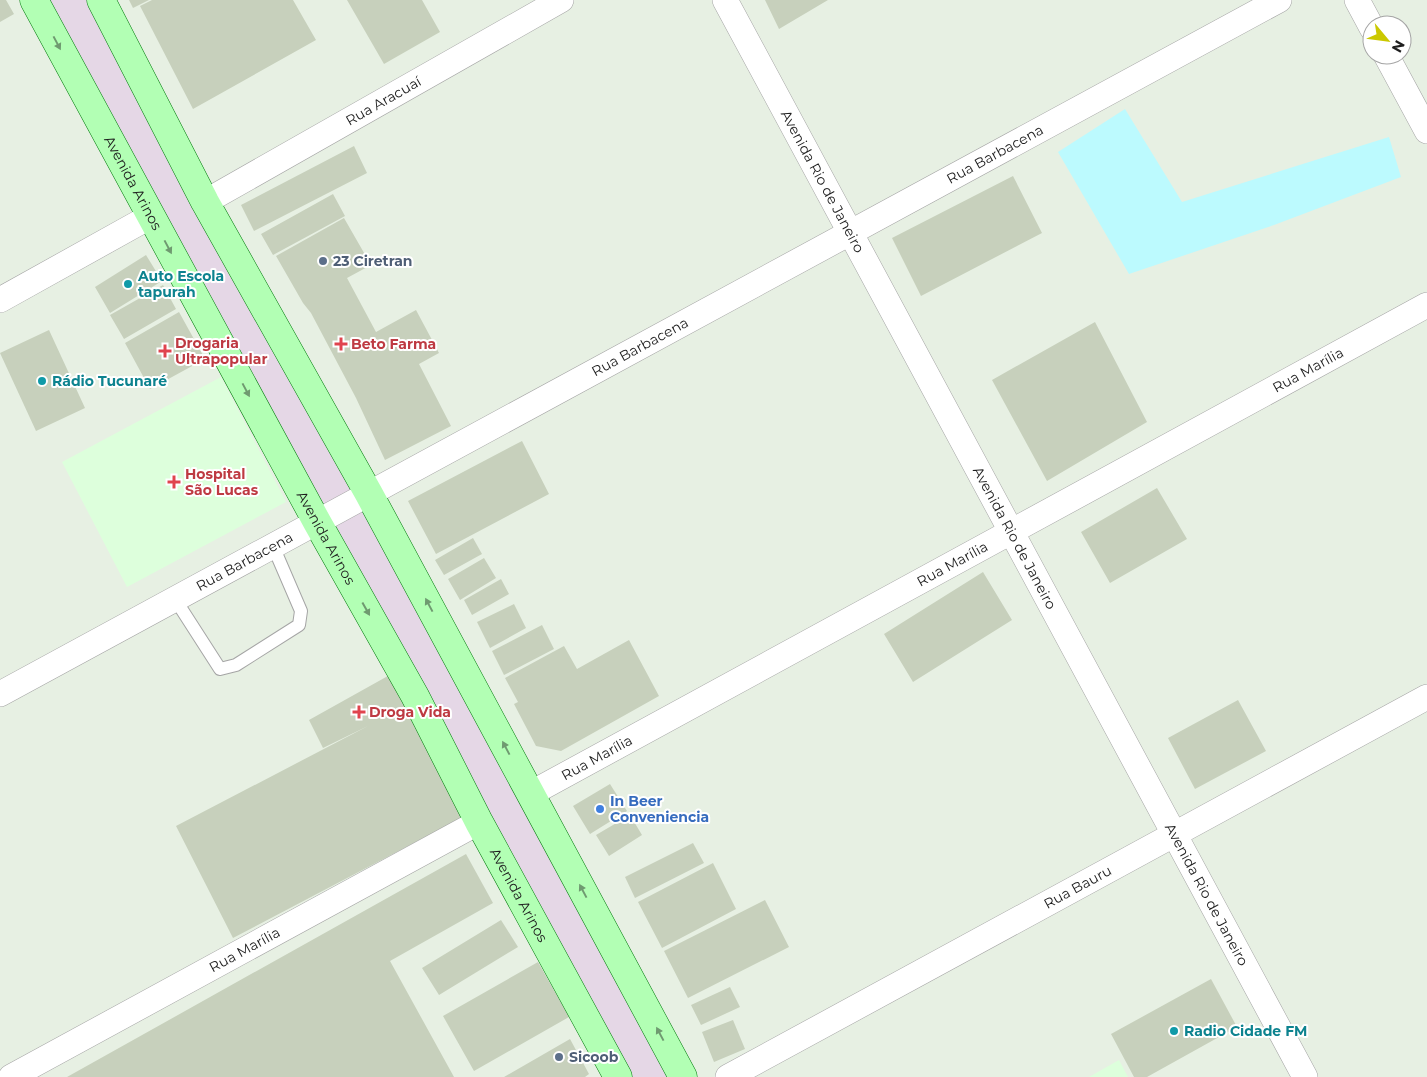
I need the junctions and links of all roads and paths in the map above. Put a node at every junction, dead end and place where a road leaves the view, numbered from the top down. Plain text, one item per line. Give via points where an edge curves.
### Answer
1 (34, 0) edge
2 (101, 0) edge
3 (561, 0) edge
4 (725, 0) edge
5 (1279, 0) edge
6 (1357, 0) edge
7 (1365, 15) edge
8 (1391, 65) edge
9 (1427, 131) edge
10 (205, 202) junction
11 (151, 216) junction
12 (850, 232) junction
13 (0, 300) edge
14 (1427, 305) edge
15 (369, 494) junction
16 (317, 522) junction
17 (1011, 531) junction
18 (273, 546) junction
19 (175, 599) junction
20 (0, 694) edge
21 (1427, 697) edge
22 (530, 794) junction
23 (479, 822) junction
24 (1174, 834) junction
25 (11, 1077) edge
26 (618, 1077) edge
27 (683, 1077) edge
28 (728, 1077) edge
29 (1305, 1077) edge

1 -> 11 main road, Avenida Arinos
2 - 10 main road
3 - 10 street, Rua Aracuaí
4 - 12 street, Avenida Rio de Janeiro
5 - 12 street, Rua Barbacena
6 - 7 street
8 - 9 street
10 - 15 main road
11 - 13 street
11 -> 16 main road, Avenida Arinos
12 - 15 street, Rua Barbacena
12 - 17 street, Avenida Rio de Janeiro
14 - 17 street, Rua Marília
15 - 16 street, Rua Barbacena
22 -> 15 main road
16 - 18 street, Rua Barbacena
16 -> 23 main road, Avenida Arinos via 415,696
17 - 22 street, Rua Marília
17 - 24 street, Avenida Rio de Janeiro
18 - 19 street, Rua Barbacena
18 - 19 lane via 301,611 299,625 236,665 220,669
19 - 20 street, Rua Barbacena
21 - 24 street, Rua Bauru
27 -> 22 main road
23 - 25 street, Rua Marília
23 - 26 main road, Avenida Arinos
24 - 28 street, Rua Bauru
24 - 29 street, Avenida Rio de Janeiro

